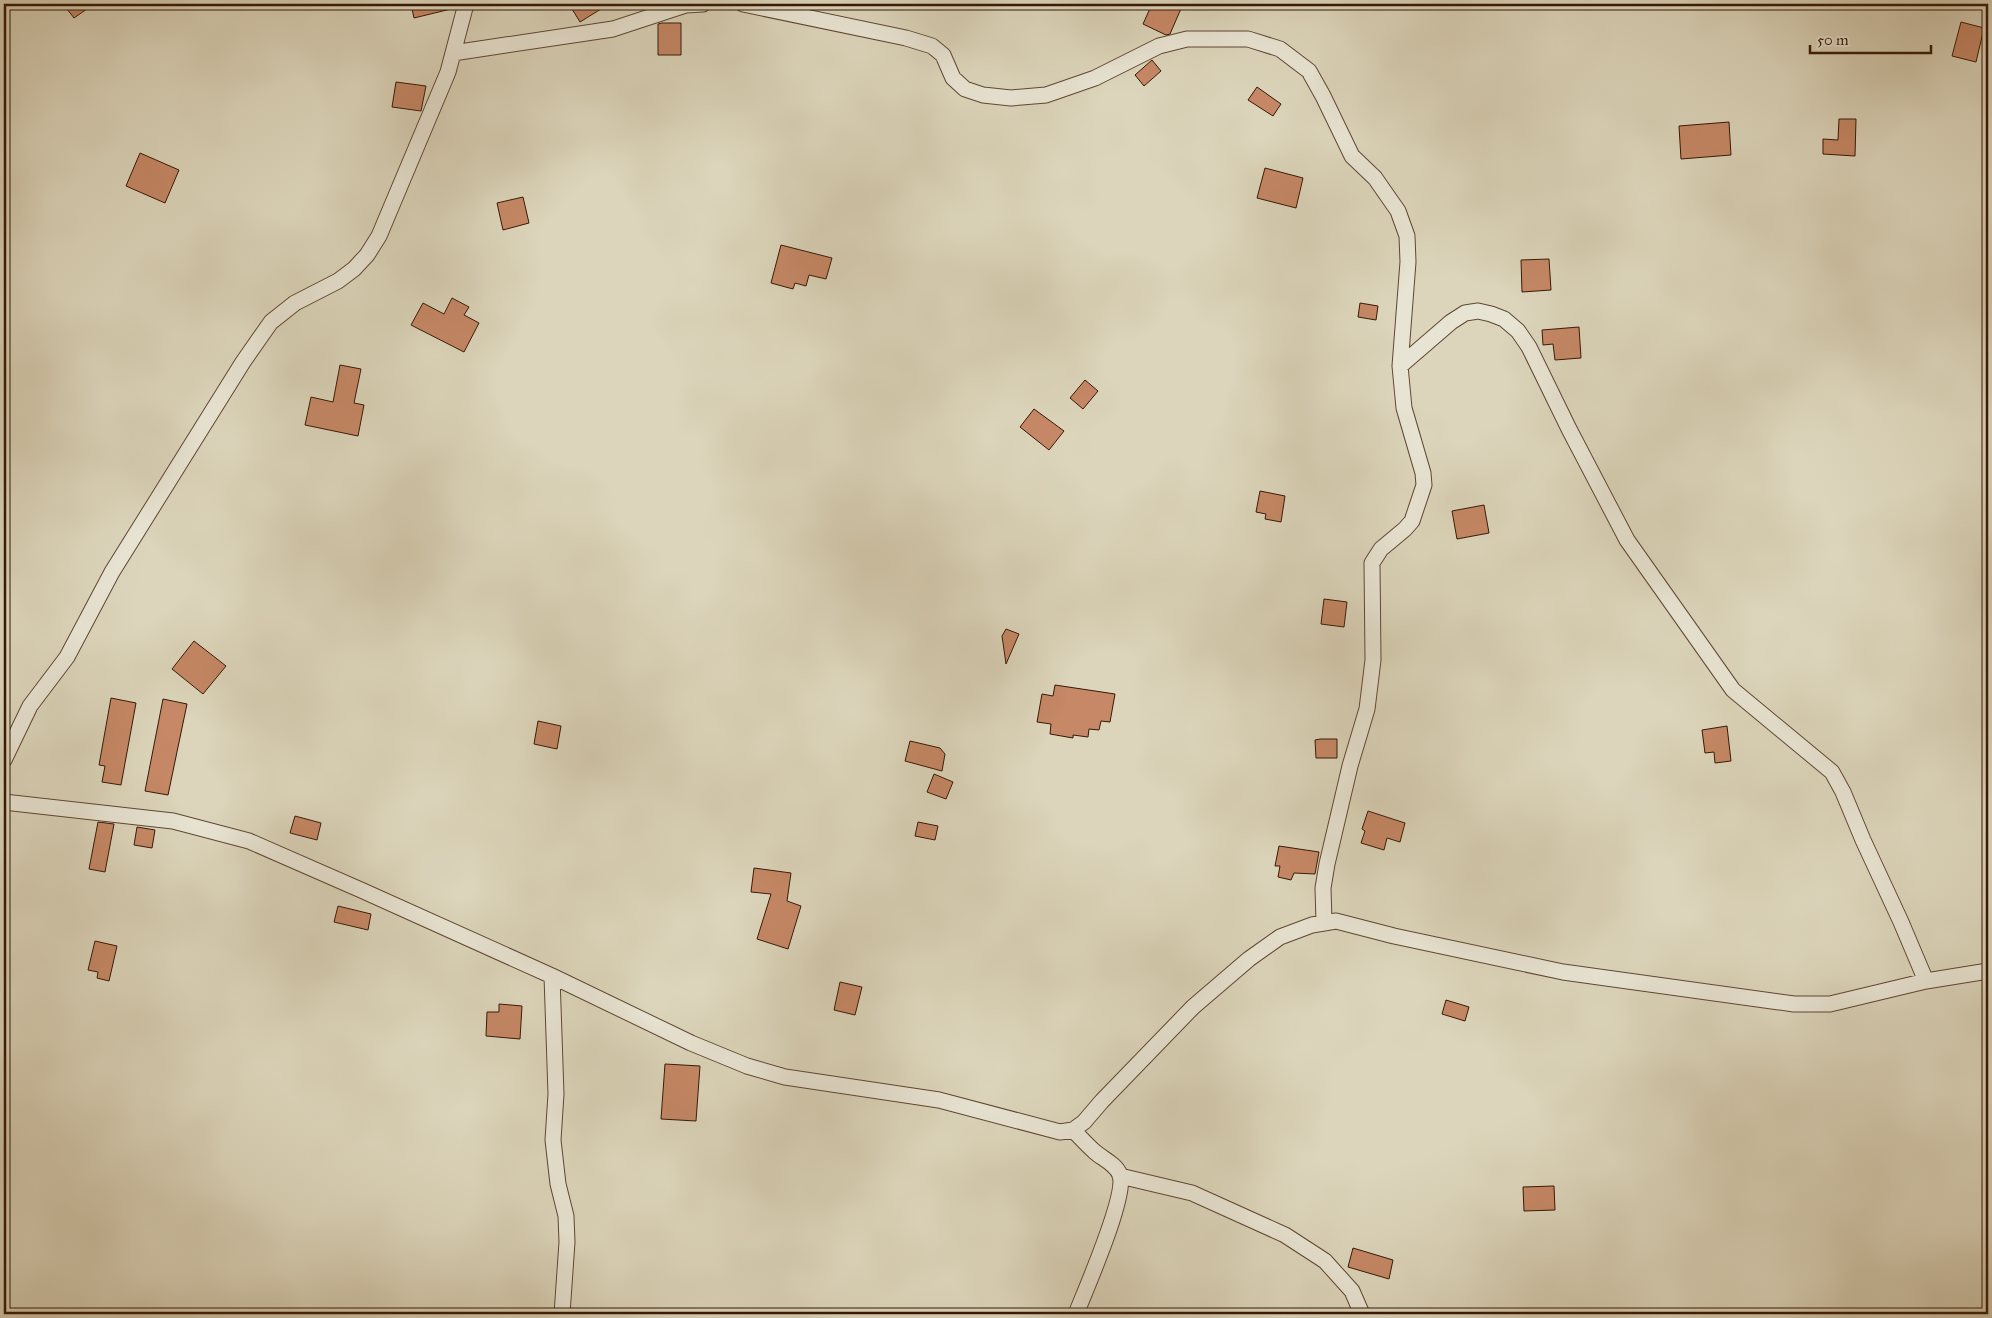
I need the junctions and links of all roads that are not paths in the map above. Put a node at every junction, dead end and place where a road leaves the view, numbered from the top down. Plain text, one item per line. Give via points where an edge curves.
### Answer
1 (466, 4) edge
2 (703, 4) edge
3 (743, 4) edge
4 (453, 53) junction
5 (1400, 366) junction
6 (4, 760) edge
7 (4, 802) edge
8 (1324, 922) junction
9 (1988, 971) edge
10 (552, 976) junction
11 (1926, 981) junction
12 (1073, 1130) junction
13 (1120, 1176) junction
14 (562, 1314) edge
15 (1076, 1314) edge
16 (1362, 1314) edge

1 - 4 street
2 - 4 street via 686,5 613,28
3 - 5 street via 932,46 943,55 953,78 965,89 1011,98 1046,95 1095,78 1159,46 1187,39 1248,40 1280,49 1309,72 1352,156 1376,178 1398,211 1406,236 1408,262
4 - 6 street via 421,139 367,255 338,281 295,303 271,322 112,572 67,656 30,706
5 - 8 street via 1404,408 1424,485 1412,521 1381,549 1372,563 1373,660 1367,710 1327,864 1323,888
5 - 11 street via 1465,313 1491,314 1504,319 1518,331 1627,540 1733,690 1832,772
7 - 10 street via 173,821 249,841
8 - 11 street via 1336,921 1563,972 1794,1004 1830,1004
8 - 12 street via 1280,937 1249,959 1193,1007
9 - 11 street
10 - 12 street via 747,1066 785,1077 939,1100 1060,1132
10 - 14 street via 556,1094 553,1140 566,1216 567,1242
12 - 13 street via 1114,1166
13 - 15 street via 1119,1192 1102,1250
13 - 16 street via 1192,1193 1285,1235 1325,1261 1352,1291

